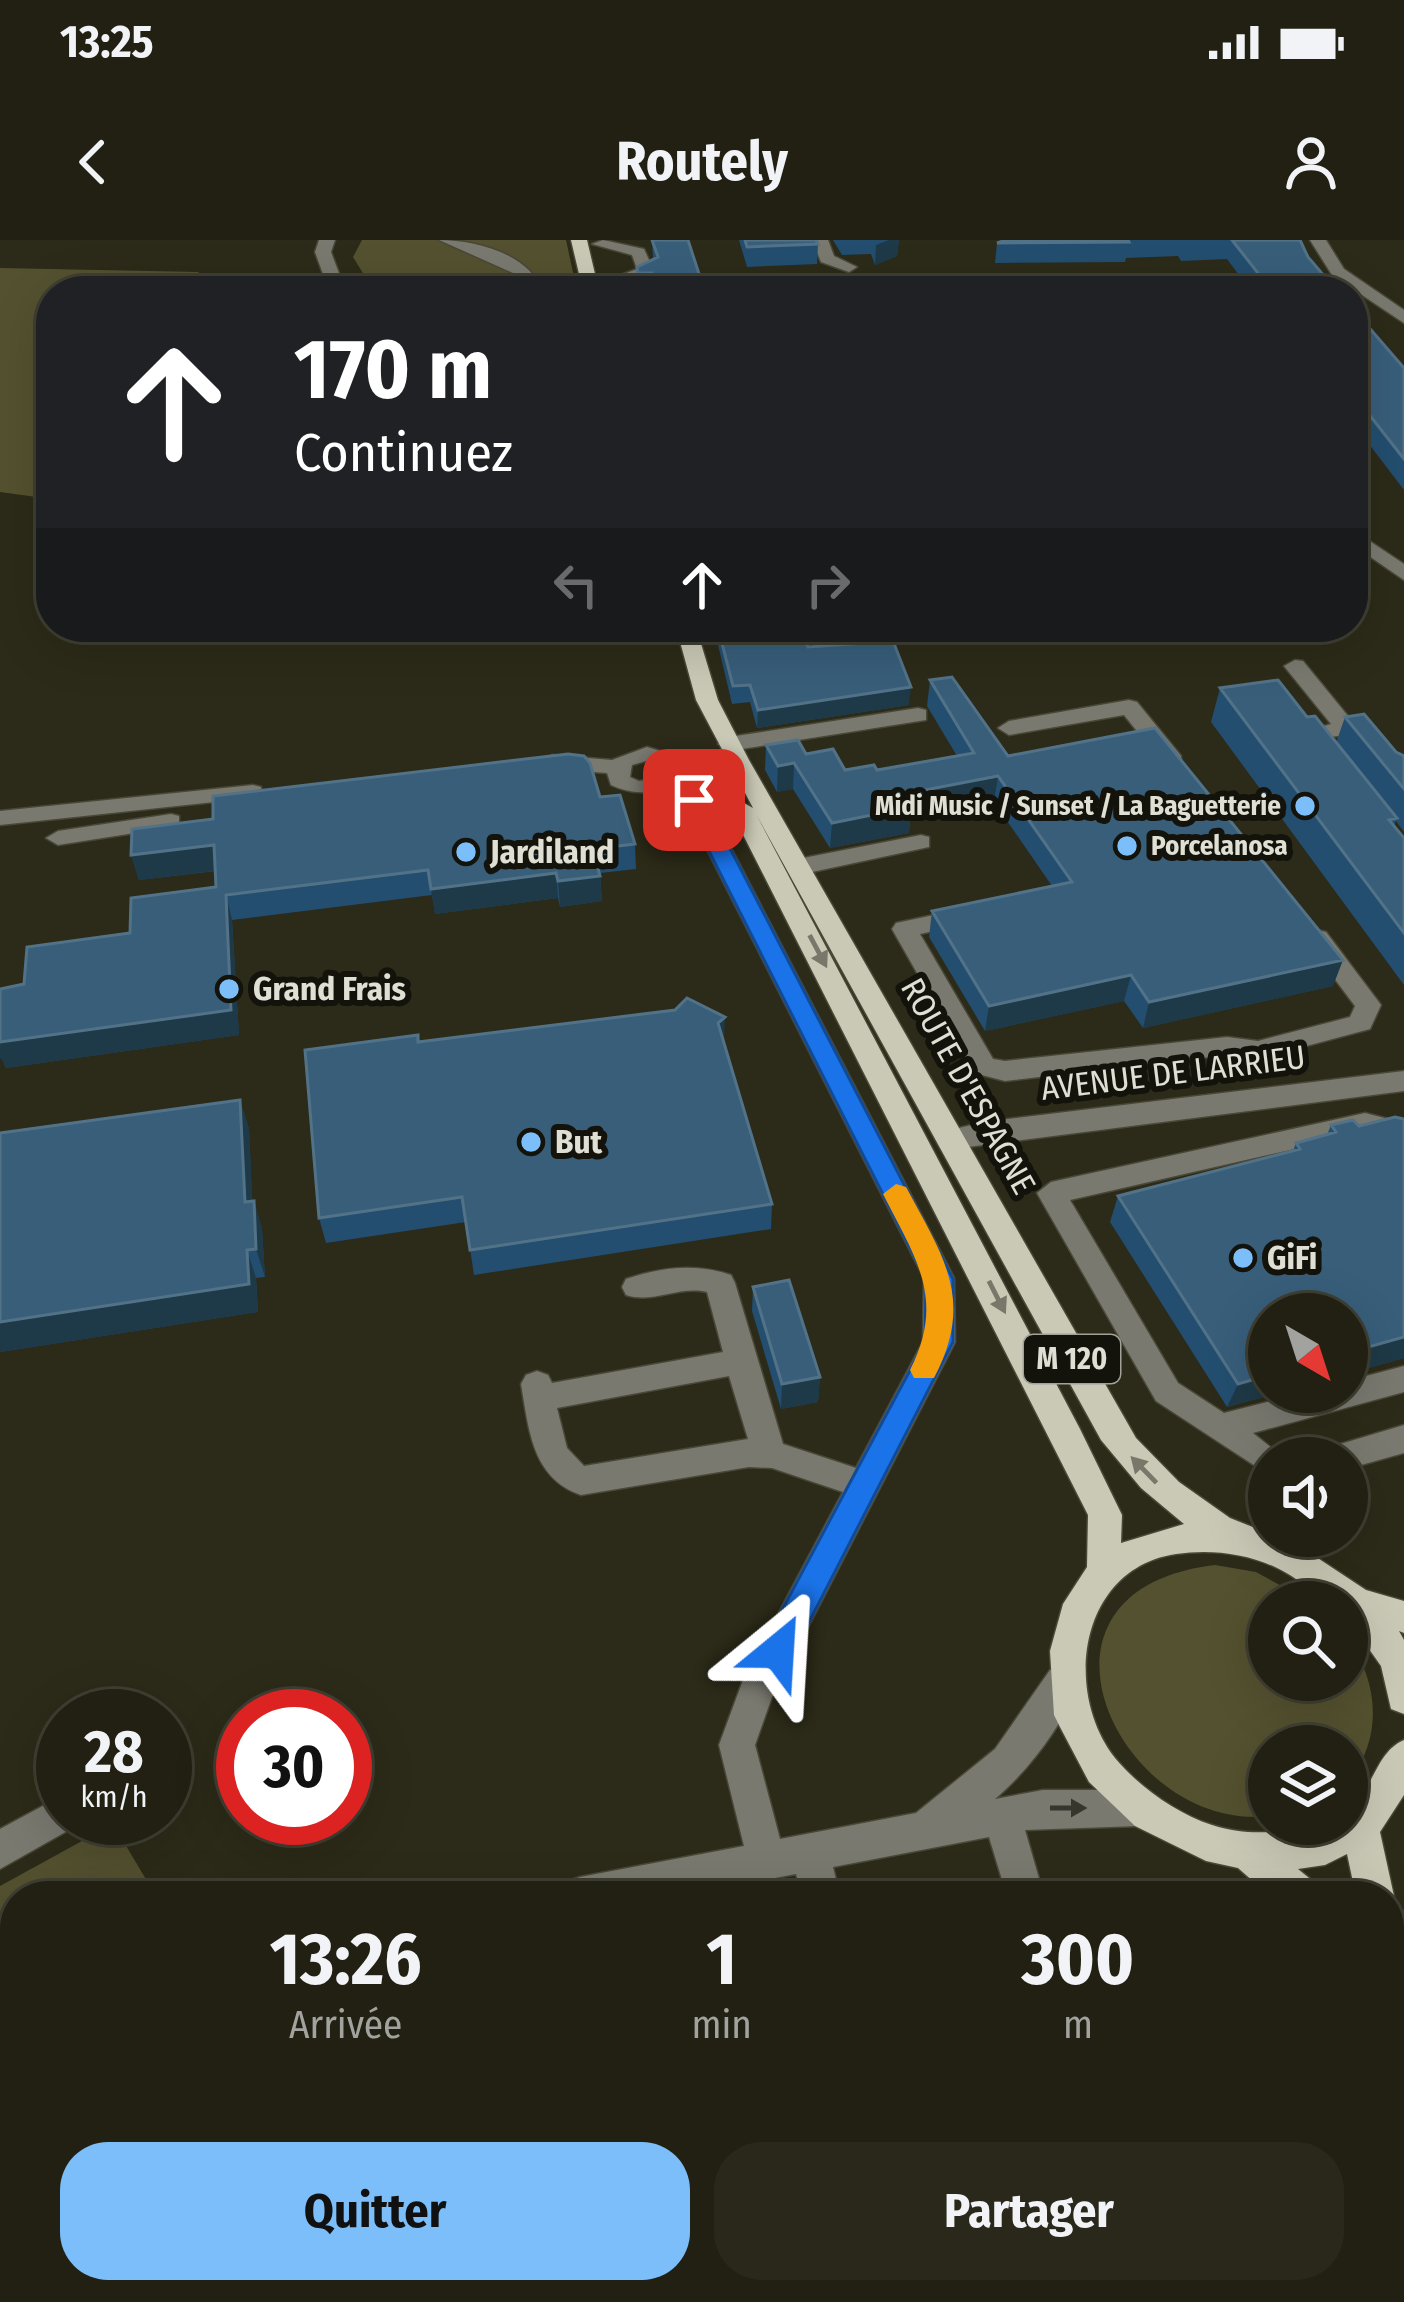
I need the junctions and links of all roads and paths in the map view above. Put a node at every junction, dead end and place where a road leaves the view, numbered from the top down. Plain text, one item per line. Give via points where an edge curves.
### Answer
1 (327, 240) edge
2 (447, 240) edge
3 (579, 240) edge
4 (820, 240) edge
5 (1318, 240) edge
6 (599, 242) edge
7 (849, 267) dead end
8 (332, 276) edge
9 (530, 276) edge
10 (587, 276) edge
11 (606, 276) edge
12 (635, 276) edge
13 (1344, 276) edge
14 (1368, 293) edge
15 (1404, 318) edge
16 (1368, 547) edge
17 (1404, 574) edge
18 (673, 642) edge
19 (690, 642) edge
20 (1295, 666) dead end
21 (1300, 708) edge
22 (918, 716) dead end
23 (1009, 728) dead end
24 (1346, 728) junction
25 (1320, 731) junction
26 (719, 738) junction
27 (531, 769) edge
28 (1337, 773) edge
29 (1186, 777) edge
30 (1404, 778) edge
31 (286, 788) edge
32 (262, 809) edge
33 (0, 818) edge
34 (58, 838) dead end
35 (921, 842) dead end
36 (798, 867) junction
37 (984, 912) edge
38 (1300, 917) edge
39 (1258, 1050) junction
40 (1404, 1082) edge
41 (1282, 1097) junction
42 (1404, 1133) edge
43 (1301, 1134) junction
44 (952, 1139) junction
45 (637, 1287) dead end
46 (741, 1361) junction
47 (1404, 1378) edge
48 (1220, 1428) junction
49 (1404, 1438) edge
50 (1248, 1447) edge
51 (1368, 1449) edge
52 (772, 1454) junction
53 (864, 1485) junction
54 (1237, 1540) junction
55 (1104, 1572) junction
56 (1329, 1581) edge
57 (1368, 1606) edge
58 (1404, 1617) edge
59 (1368, 1620) edge
60 (1063, 1682) junction
61 (1404, 1697) edge
62 (1404, 1758) edge
63 (1138, 1808) junction
64 (1001, 1817) junction
65 (1368, 1819) edge
66 (36, 1829) edge
67 (916, 1830) junction
68 (1323, 1845) edge
69 (1364, 1845) edge
70 (0, 1850) edge
71 (809, 1850) junction
72 (1252, 1855) junction
73 (766, 1858) junction
74 (653, 1881) edge
75 (817, 1881) edge
76 (1021, 1881) edge
77 (1282, 1881) edge
78 (1372, 1881) edge

1 - 8 street
2 - 9 street
3 - 10 main road
4 - 7 street via 827,259
5 - 13 street
6 - 11 main road
6 - 12 street via 639,252 646,271
14 - 15 street
16 - 17 street
18 - 26 main road, ROUTE D'ESPAGNE
19 - 26 main road, ROUTE D'ESPAGNE
20 - 24 street
21 - 25 street
22 - 26 street
23 - 29 street via 1129,707
24 - 25 street
24 - 30 street via 1368,733
25 - 28 street via 1311,740
26 - 36 main road, ROUTE D'ESPAGNE / M 120
26 -> 55 main road, ROUTE D'ESPAGNE / M 120 via 1105,1515
27 - 53 street via 618,767 635,755 660,756 674,768 668,783 694,800 939,1279 939,1342
31 - 33 street
32 - 34 street
35 - 36 street
36 - 44 main road, ROUTE D'ESPAGNE / M 120
37 - 39 street via 905,929 984,1066 1005,1071 1227,1046
38 - 39 street via 1368,1005 1361,1023
39 - 41 street
40 - 41 street, AVENUE DE LARRIEU
41 - 43 street
41 - 44 street, AVENUE DE LARRIEU
42 - 43 street via 1365,1124
43 - 48 street via 1052,1193 1167,1392
54 -> 44 main road, ROUTE D'ESPAGNE / M 120 via 1138,1468
45 - 46 street via 713,1278
46 - 52 street
46 - 52 street via 538,1391 552,1459 581,1481
47 - 48 street
48 - 50 street
49 - 51 street
52 - 53 street
53 - 73 street via 756,1692 737,1745
54 - 55 main road via 1165,1541
54 - 56 main road via 1310,1566
55 - 60 main road via 1073,1612
57 - 58 main road
59 - 61 main road via 1397,1661
60 - 63 main road via 1076,1729 1107,1779
60 - 67 street via 1012,1762 977,1795
62 - 65 main road via 1396,1787
64 -> 63 street via 1043,1808
63 - 72 main road via 1200,1843
64 - 67 street
64 - 76 street
66 - 70 street
67 - 71 street
68 - 72 main road
69 - 78 main road
71 - 73 street
71 - 75 street
72 - 77 main road
73 - 74 street

